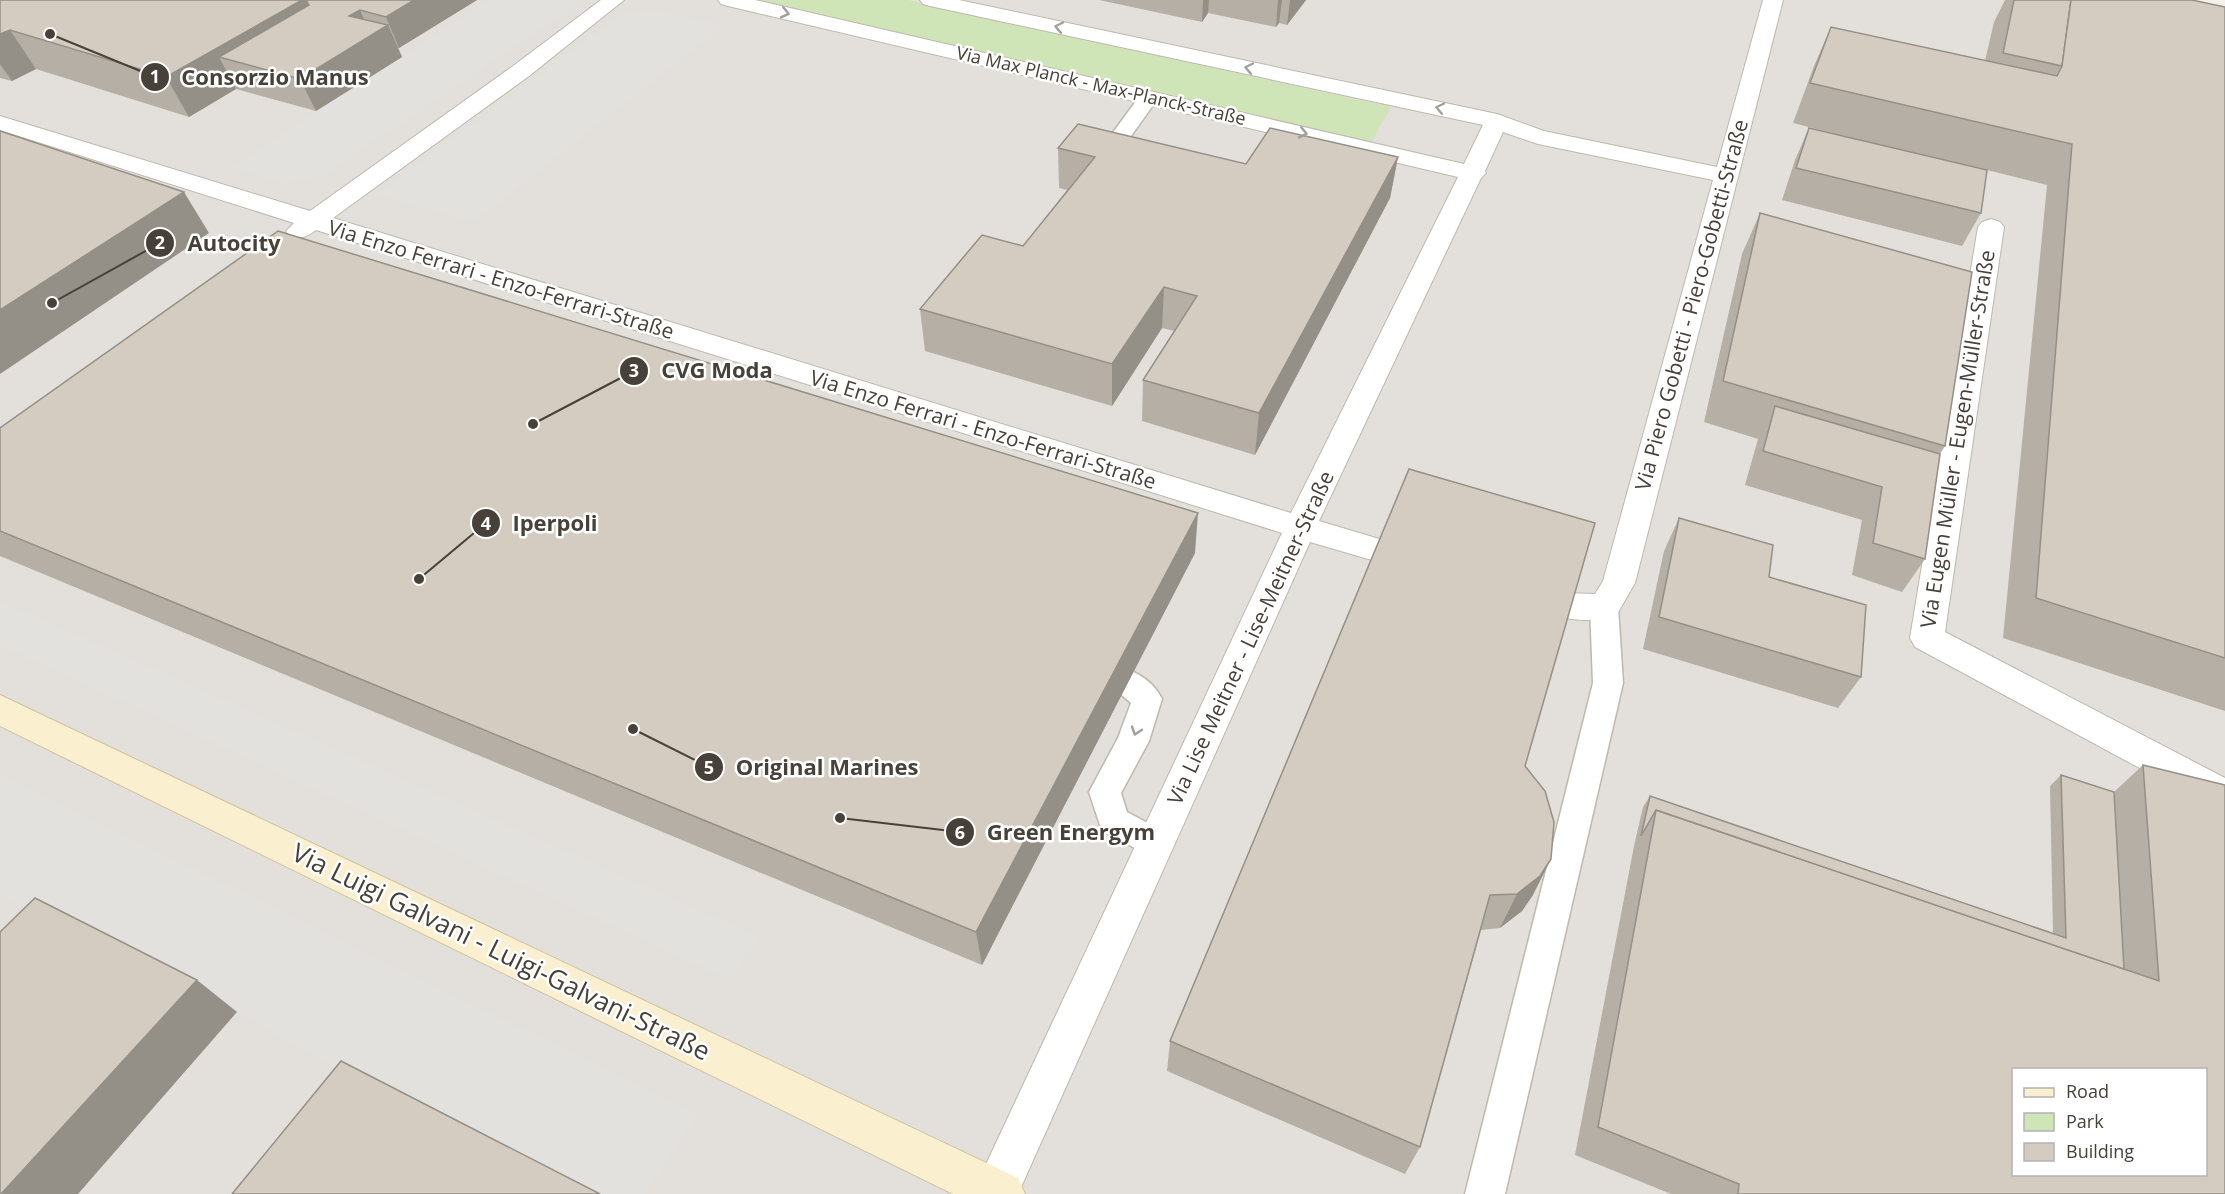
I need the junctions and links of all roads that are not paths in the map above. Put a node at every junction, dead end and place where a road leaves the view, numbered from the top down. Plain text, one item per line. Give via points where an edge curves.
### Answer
1 (614, 0) edge
2 (728, 0) edge
3 (930, 0) edge
4 (1773, 0) edge
5 (1149, 97) junction
6 (1497, 121) junction
7 (0, 123) edge
8 (1276, 127) junction
9 (1264, 146) edge
10 (1158, 156) edge
11 (1474, 173) junction
12 (1727, 176) junction
13 (312, 221) junction
14 (1990, 227) dead end
15 (276, 247) edge
16 (1300, 528) junction
17 (1382, 551) edge
18 (1565, 606) edge
19 (1604, 607) junction
20 (1128, 682) edge
21 (0, 710) edge
22 (2225, 796) edge
23 (1156, 844) junction
24 (998, 1193) edge
25 (1485, 1194) edge

1 - 13 street
2 -> 5 street, Via Max Planck - Max-Planck-Straße
6 -> 3 street
4 - 12 street, Via Piero Gobetti - Piero-Gobetti-Straße
5 - 8 street, Via Max Planck - Max-Planck-Straße
5 - 10 lane via 1113,146
6 - 11 street, Via Lise Meitner - Lise-Meitner-Straße
6 - 12 street via 1538,137
7 - 13 street, Via Enzo Ferrari - Enzo-Ferrari-Straße
8 - 9 lane
8 -> 11 street, Via Max Planck - Max-Planck-Straße
11 - 16 street, Via Lise Meitner - Lise-Meitner-Straße
12 - 19 street, Via Piero Gobetti - Piero-Gobetti-Straße via 1619,583
13 - 15 street
13 - 16 street, Via Enzo Ferrari - Enzo-Ferrari-Straße
14 - 22 street, Via Eugen Müller - Eugen-Müller-Straße via 1927,638
16 - 17 street, Via Enzo Ferrari - Enzo-Ferrari-Straße
16 - 23 street, Via Lise Meitner - Lise-Meitner-Straße
18 - 19 street
19 - 25 lane via 1608,683
20 -> 23 lane via 1147,699 1133,741 1105,792 1114,821
21 - 24 main road, Via Luigi Galvani - Luigi-Galvani-Straße
23 - 24 street, Via Lise Meitner - Lise-Meitner-Straße

